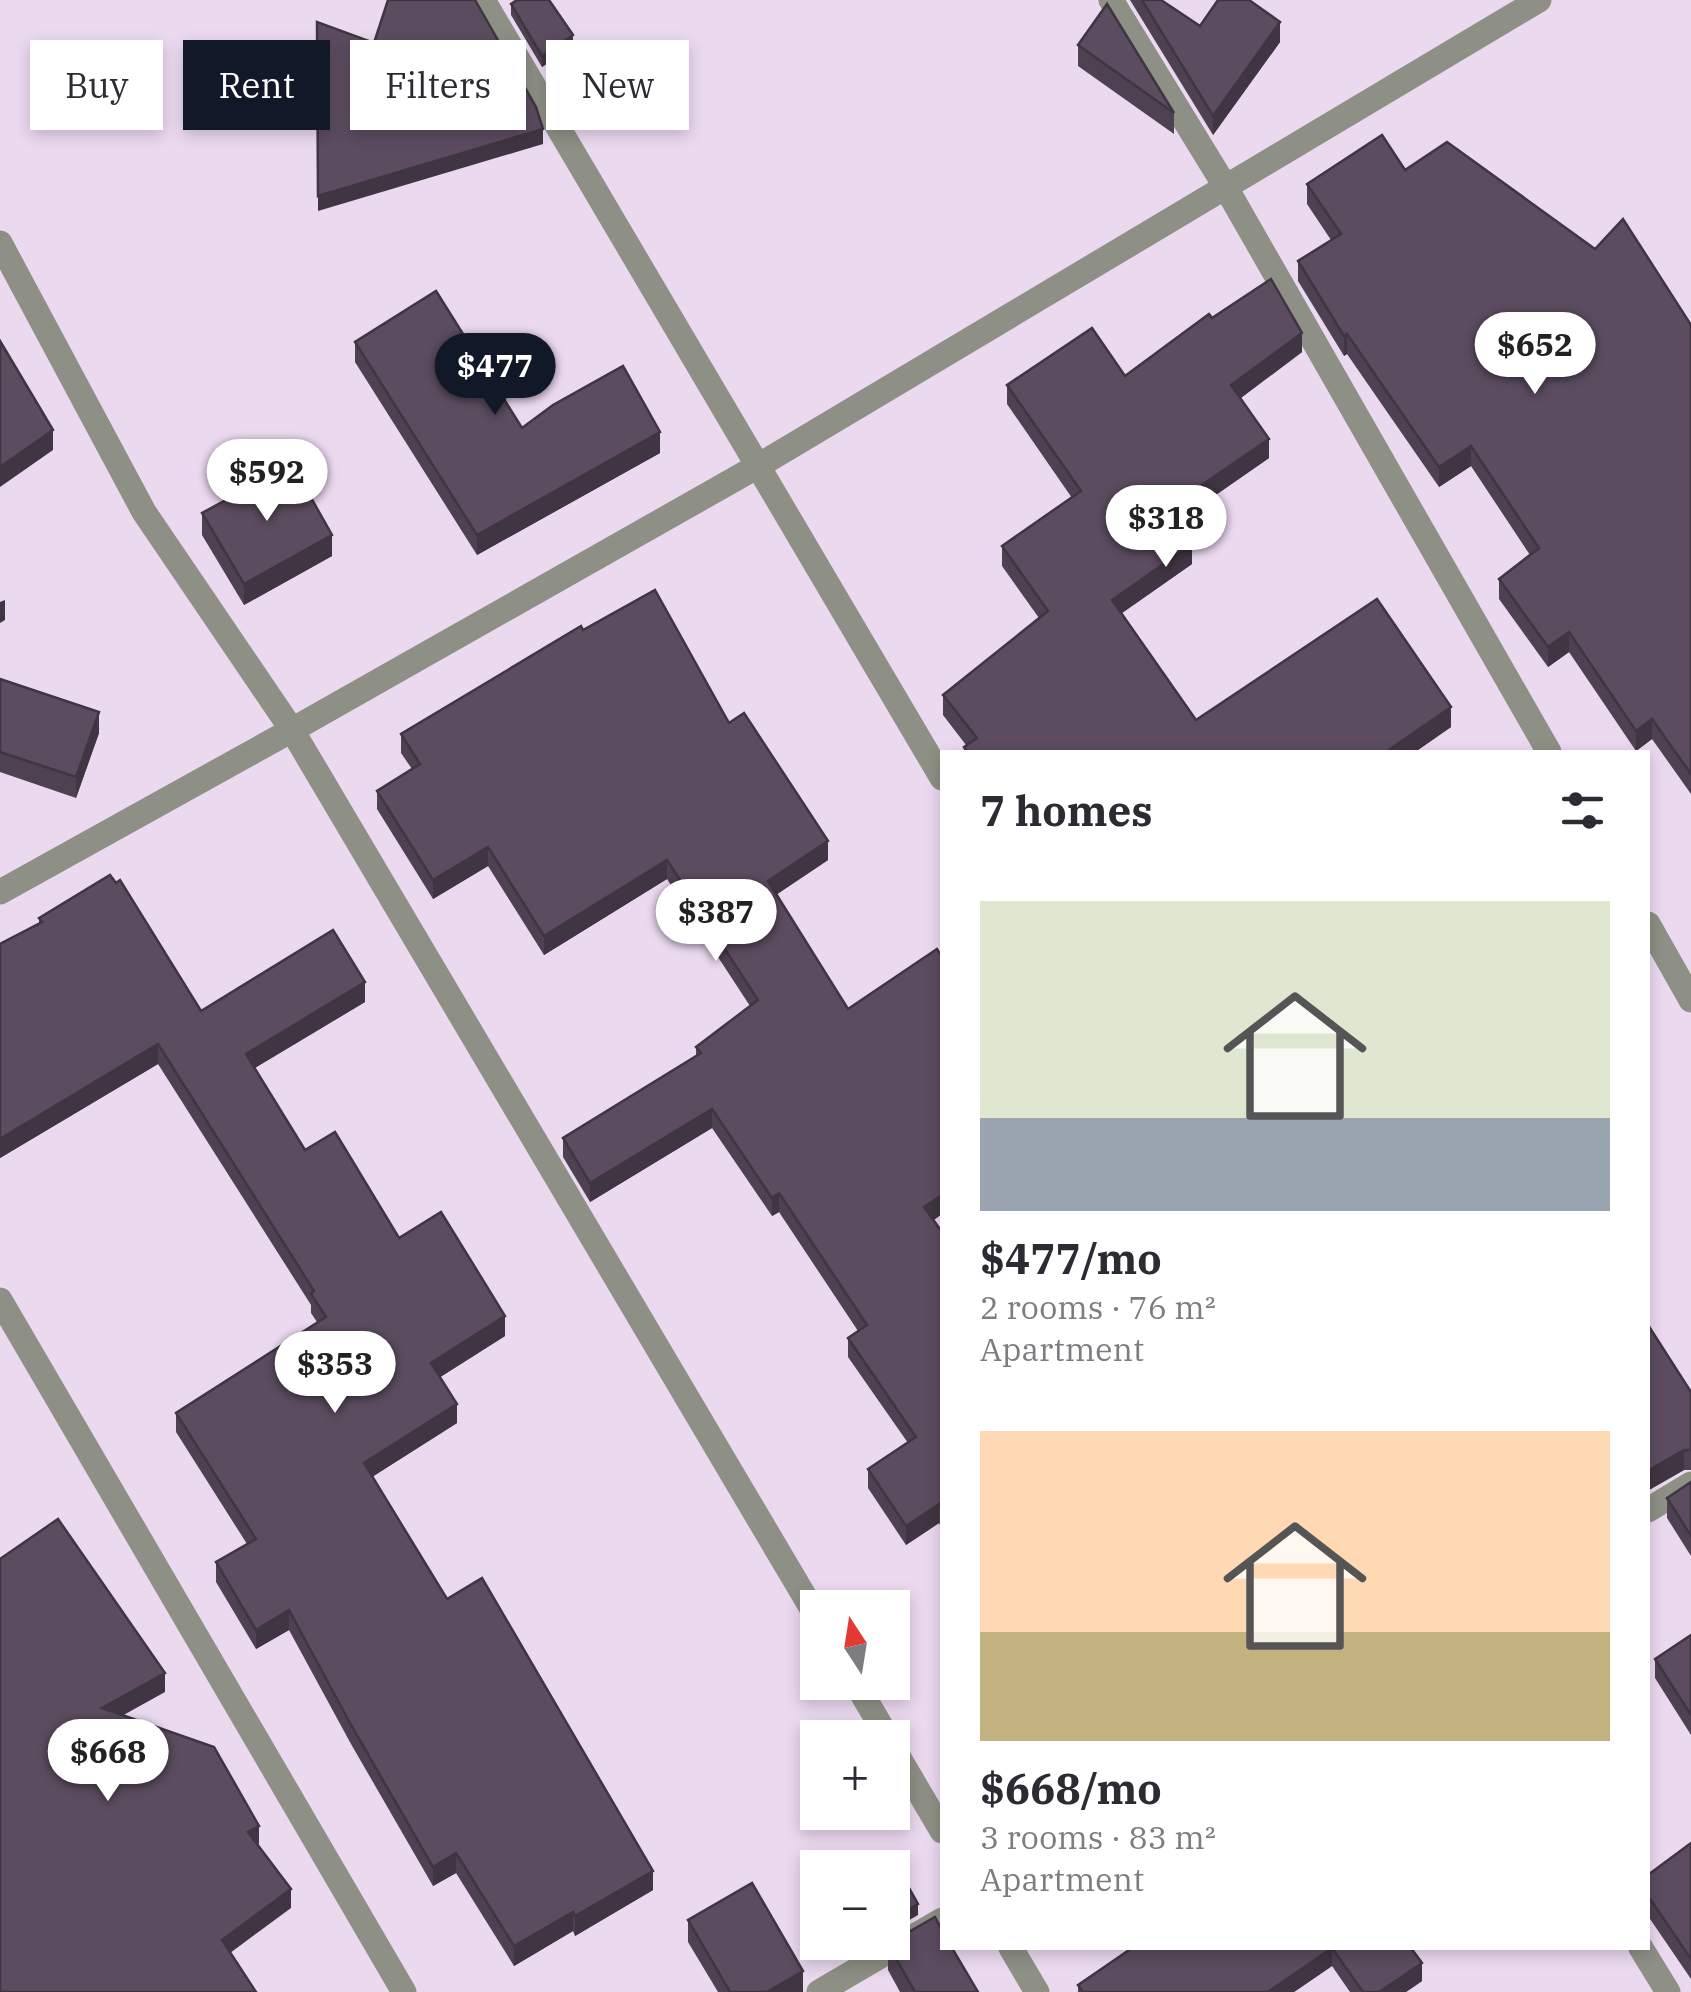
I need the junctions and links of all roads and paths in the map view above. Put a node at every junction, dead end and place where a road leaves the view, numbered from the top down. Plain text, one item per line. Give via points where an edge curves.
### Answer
1 (483, 0) edge
2 (1111, 0) edge
3 (1538, 0) edge
4 (1224, 186) junction
5 (0, 243) edge
6 (758, 466) junction
7 (292, 730) junction
8 (1548, 750) edge
9 (940, 775) edge
10 (0, 892) edge
11 (1650, 928) edge
12 (1691, 1000) edge
13 (0, 1300) edge
14 (1691, 1484) edge
15 (1650, 1509) edge
16 (801, 1590) edge
17 (910, 1776) edge
18 (940, 1827) edge
19 (940, 1921) edge
20 (1012, 1950) edge
21 (1642, 1950) edge
22 (404, 1992) edge
23 (820, 1992) edge
24 (1037, 1992) edge
25 (1668, 1992) edge

1 - 6 street
2 - 4 street
3 - 4 street
4 - 6 street
4 - 8 street
5 - 7 street via 144,512
6 - 7 street
6 - 9 street
7 - 10 street
7 - 16 street
11 - 12 street
13 - 22 street
14 - 15 street
17 - 18 street
19 - 23 street
20 - 24 street
21 - 25 street

